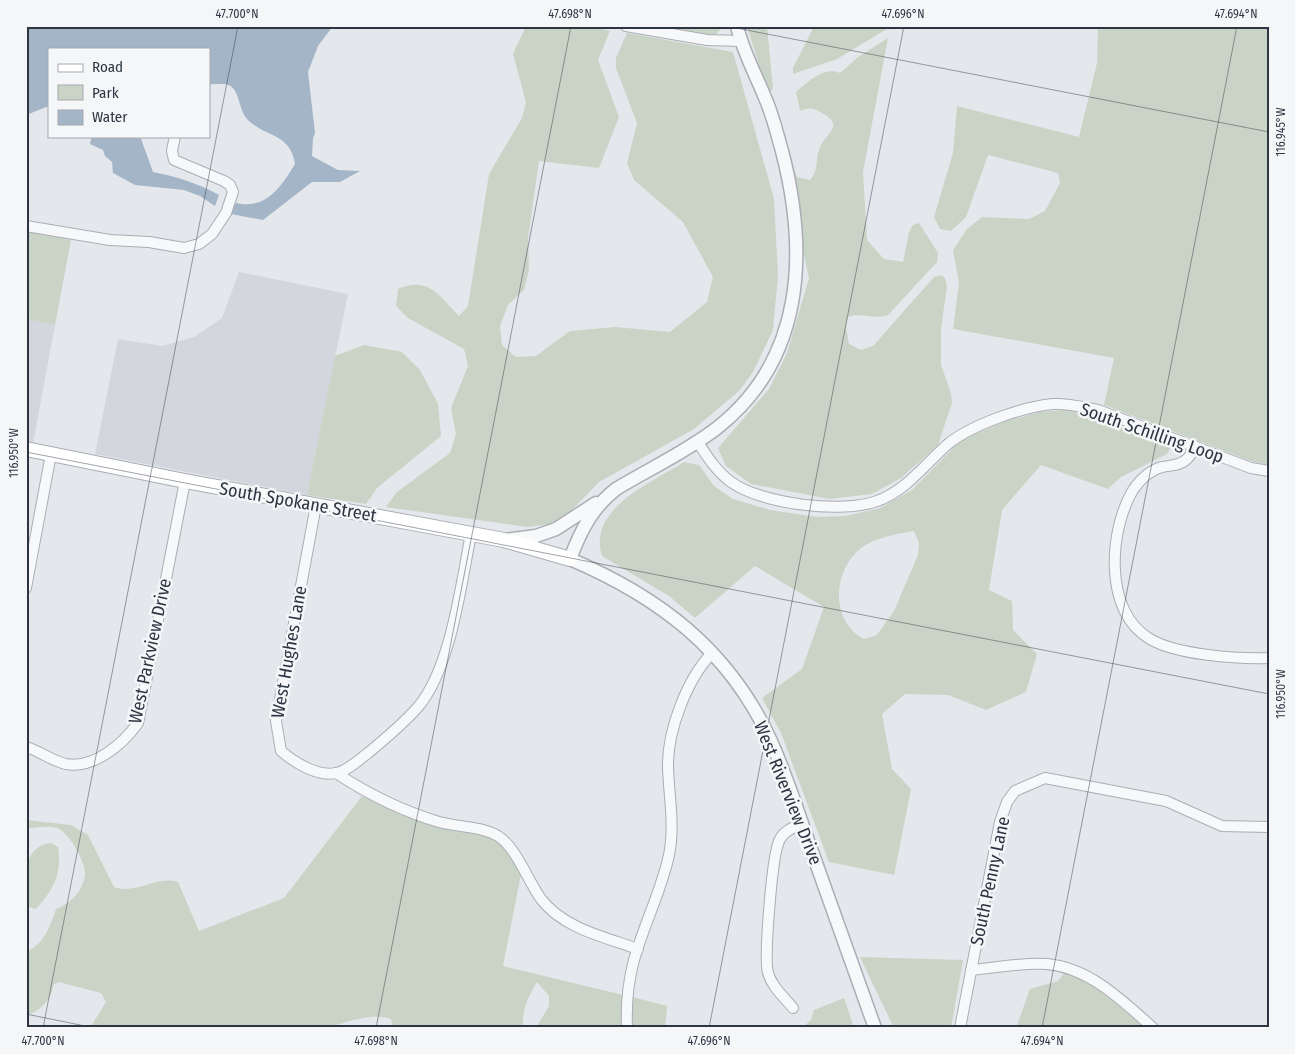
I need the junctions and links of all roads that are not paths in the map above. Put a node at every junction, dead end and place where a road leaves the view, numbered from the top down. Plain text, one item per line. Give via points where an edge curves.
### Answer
1 (626, 26) edge
2 (737, 26) edge
3 (740, 41) junction
4 (175, 138) edge
5 (26, 226) edge
6 (697, 441) junction
7 (1195, 446) junction
8 (26, 449) edge
9 (51, 454) junction
10 (1269, 471) edge
11 (185, 481) junction
12 (616, 489) junction
13 (316, 505) junction
14 (471, 534) junction
15 (504, 540) junction
16 (570, 559) junction
17 (26, 588) edge
18 (712, 653) junction
19 (1269, 658) edge
20 (26, 748) edge
21 (336, 773) junction
22 (802, 823) junction
23 (1269, 827) edge
24 (638, 949) junction
25 (971, 970) junction
26 (793, 1008) dead end
27 (627, 1028) edge
28 (875, 1028) edge
29 (960, 1028) edge
30 (1154, 1028) edge

1 - 3 street via 707,40
2 - 3 street
3 - 6 street via 767,101 782,151 797,274 792,311 782,343 757,386 717,428
4 - 5 street via 174,160 224,181 233,192 226,213 205,241 191,247 176,248
6 - 7 street, South Schilling Loop via 716,468 748,492 832,507 878,501 911,479 962,434 1010,414 1053,404 1098,410
6 - 12 street
7 - 10 street, South Schilling Loop via 1251,468
7 - 19 street via 1180,464 1148,473 1134,489 1123,511 1114,558 1121,601 1132,623 1149,639 1168,647 1214,656
8 - 9 main road, South Spokane Street
9 - 11 main road, South Spokane Street
9 - 17 street
11 - 13 main road, South Spokane Street
11 - 20 street, West Parkview Drive via 138,723 115,748 87,762 68,764
12 - 15 street via 556,530
12 - 16 street via 594,510
13 - 14 main road, South Spokane Street
13 - 21 street, West Hughes Lane via 276,721 281,751 289,758 311,769
14 - 15 main road, South Spokane Street
14 - 21 street via 448,644 431,688 419,706 392,733 356,762
15 - 16 main road, South Spokane Street
16 - 18 street, West Riverview Drive via 608,575 666,610
18 - 22 street, West Riverview Drive via 753,708 770,739
18 - 24 street via 698,667 680,707 669,753 672,824 669,852 661,888
21 - 24 street via 401,810 487,831 499,837 508,845 541,899 557,915 578,927
22 - 26 street via 786,832 777,845 769,908 768,973 774,986
22 - 28 street, West Riverview Drive
23 - 25 street, South Penny Lane via 1222,826 1166,801 1045,778 1022,786 1007,802 1000,822
24 - 27 street via 629,984
25 - 29 street, South Penny Lane
25 - 30 street via 1046,964 1066,967 1104,986

